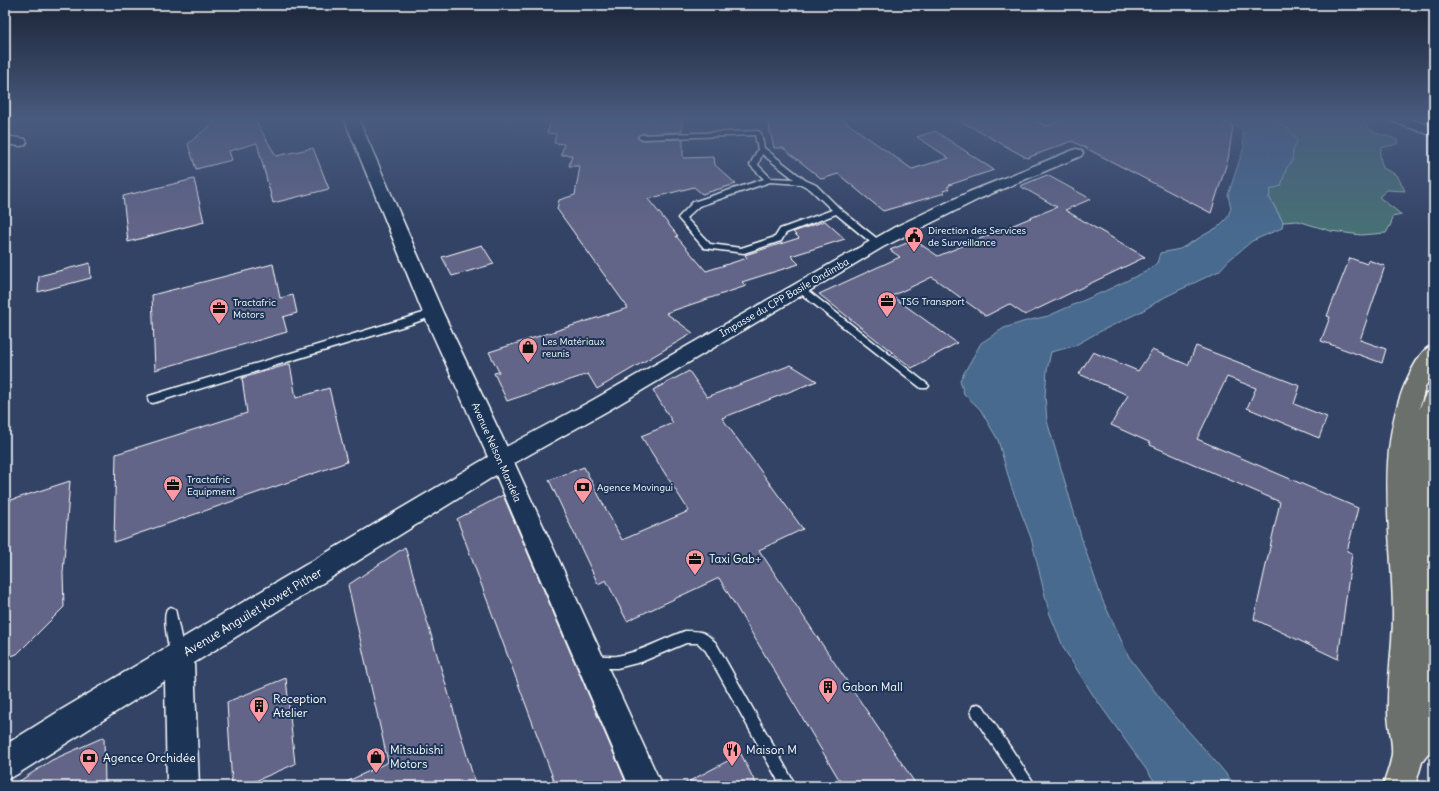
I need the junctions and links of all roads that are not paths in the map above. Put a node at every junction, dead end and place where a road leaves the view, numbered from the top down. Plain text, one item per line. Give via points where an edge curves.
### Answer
1 (367, 155) edge
2 (758, 155) edge
3 (768, 155) edge
4 (1071, 155) edge
5 (769, 180) junction
6 (802, 182) junction
7 (837, 211) junction
8 (877, 243) junction
9 (799, 288) junction
10 (433, 312) junction
11 (1434, 352) edge
12 (924, 386) dead end
13 (153, 399) dead end
14 (1434, 400) edge
15 (501, 460) junction
16 (1429, 512) edge
17 (171, 613) dead end
18 (1433, 615) edge
19 (179, 658) junction
20 (591, 662) junction
21 (978, 711) dead end
22 (1408, 754) junction
23 (5, 764) edge
24 (183, 786) edge
25 (646, 786) edge
26 (789, 786) edge
27 (1029, 786) edge
28 (1399, 786) edge

1 - 10 main road, Avenue Nelson Mandela
2 - 5 lane via 754,165
3 - 6 lane
4 - 8 street, Impasse du CPP Basile Ondimba via 978,193
5 - 6 lane
5 - 7 lane via 696,204 682,218 707,246 741,251 778,239 783,231
6 - 7 lane via 813,187
7 - 8 lane
8 - 9 street, Impasse du CPP Basile Ondimba
9 - 12 lane
9 - 15 street, Impasse du CPP Basile Ondimba via 601,405
10 - 13 lane
10 - 15 main road, Avenue Nelson Mandela
11 - 22 main road via 1426,362 1414,389 1404,424 1400,456 1398,498 1407,614 1402,701
14 - 16 main road via 1423,445 1423,488
15 - 19 main road, Avenue Anguilet Kowet Pither
15 - 20 main road, Avenue Nelson Mandela
16 - 18 main road
17 - 19 lane
18 - 22 main road via 1432,722
19 - 23 main road, Avenue Anguilet Kowet Pither
19 - 24 main road
20 - 25 main road, Avenue Nelson Mandela
20 - 26 lane via 617,662 641,656 686,637 701,637 711,647
21 - 27 lane
22 - 28 main road

